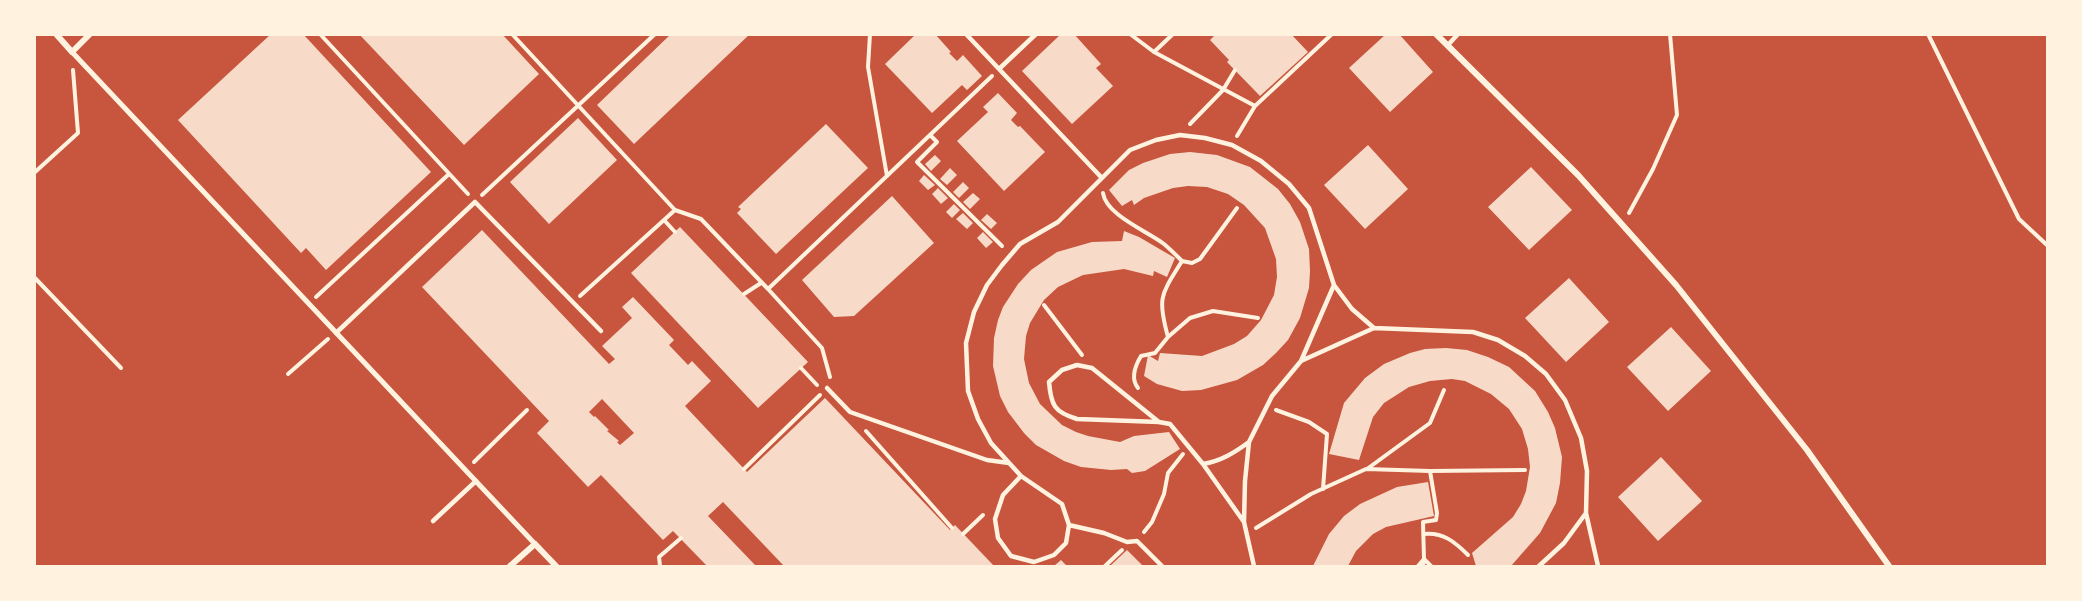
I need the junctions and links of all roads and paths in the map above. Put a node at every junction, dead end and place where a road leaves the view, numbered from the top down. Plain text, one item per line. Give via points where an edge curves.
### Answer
1 (56, 34) edge
2 (90, 34) edge
3 (320, 34) edge
4 (512, 34) edge
5 (655, 34) edge
6 (870, 34) edge
7 (966, 34) edge
8 (1036, 34) edge
9 (1130, 34) edge
10 (1173, 34) edge
11 (1332, 34) edge
12 (1436, 34) edge
13 (1458, 34) edge
14 (1670, 34) edge
15 (1928, 34) edge
16 (1448, 45) junction
17 (72, 52) junction
18 (1154, 52) junction
19 (999, 69) junction
20 (1235, 70) dead end
21 (1223, 90) junction
22 (1255, 106) junction
23 (578, 107) junction
24 (930, 135) junction
25 (1180, 135) junction
26 (1232, 145) junction
27 (34, 173) edge
28 (449, 174) junction
29 (887, 176) junction
30 (1101, 177) junction
31 (475, 202) junction
32 (1238, 208) dead end
33 (675, 210) junction
34 (664, 220) junction
35 (1622, 223) junction
36 (675, 232) dead end
37 (1010, 242) dead end
38 (2048, 246) edge
39 (1182, 261) junction
40 (34, 277) edge
41 (761, 282) junction
42 (1334, 285) junction
43 (768, 289) junction
44 (744, 294) dead end
45 (573, 303) junction
46 (309, 304) junction
47 (1044, 305) dead end
48 (1258, 318) dead end
49 (1374, 328) junction
50 (600, 331) dead end
51 (336, 333) junction
52 (1168, 337) junction
53 (1301, 361) junction
54 (121, 368) dead end
55 (801, 368) dead end
56 (1092, 368) junction
57 (288, 374) dead end
58 (827, 388) joint
59 (1444, 390) dead end
60 (1142, 393) dead end
61 (1267, 407) junction
62 (527, 410) dead end
63 (850, 412) junction
64 (1159, 422) junction
65 (1249, 442) junction
66 (1189, 446) junction
67 (1010, 463) junction
68 (1203, 464) junction
69 (744, 469) dead end
70 (1366, 469) junction
71 (465, 470) junction
72 (1525, 470) dead end
73 (1430, 471) junction
74 (1021, 476) junction
75 (476, 481) junction
76 (1323, 489) junction
77 (1586, 513) junction
78 (433, 521) dead end
79 (1244, 522) junction
80 (1070, 525) junction
81 (952, 528) dead end
82 (1248, 533) junction
83 (1424, 534) junction
84 (681, 538) dead end
85 (1131, 541) junction
86 (1137, 541) junction
87 (535, 544) junction
88 (1468, 555) dead end
89 (1424, 559) junction
90 (510, 567) edge
91 (556, 567) edge
92 (660, 567) edge
93 (1105, 567) edge
94 (1162, 567) edge
95 (1254, 567) edge
96 (1418, 567) edge
97 (1424, 567) edge
98 (1431, 567) edge
99 (1539, 567) edge
100 (1598, 567) edge
101 (1889, 567) edge

1 - 17 street
2 - 17 street
3 - 28 path
4 - 23 path
5 - 23 path
6 - 29 path via 868,67
7 - 19 lane
8 - 19 lane
9 - 18 path
10 - 18 path
11 - 22 path
12 - 16 street
13 - 16 lane
14 - 35 path via 1677,115 1653,169
15 - 38 path via 2019,219
16 - 35 street
17 - 27 path via 78,133
17 - 46 street
18 - 21 path
19 - 24 path
19 - 30 lane
20 - 21 path
21 - 22 path
21 - 25 path
22 - 26 path
23 - 31 path
23 - 33 path
24 - 29 path
24 - 37 path via 937,142 917,162 1004,248
25 - 26 lane
25 - 30 lane via 1130,150
26 - 42 lane via 1261,160 1309,208
28 - 31 path
28 - 46 path
29 - 43 path
30 - 39 path via 1104,200 1118,215 1166,245
30 - 67 lane via 1058,222 1020,244 987,285 974,312 966,343 968,391 991,443
31 - 45 lane
31 - 51 lane
32 - 39 path via 1200,259 1192,263
33 - 34 path
33 - 41 path via 701,219
34 - 36 path
34 - 45 path
35 - 101 street via 1807,450
39 - 52 path via 1162,292 1161,313
40 - 54 path
41 - 43 path
41 - 44 path
42 - 49 lane via 1352,309
42 - 53 lane
43 - 58 path via 822,348 831,378
45 - 50 lane
46 - 51 street
47 - 56 path
48 - 52 path via 1213,311 1190,318
49 - 53 lane
49 - 77 lane via 1473,332 1498,340 1546,374 1565,400 1581,438 1587,471
51 - 57 path
51 - 71 street
52 - 60 path via 1155,353 1141,356 1134,369 1135,385
53 - 61 lane
55 - 69 path via 824,392
56 - 64 lane
56 - 64 lane via 1077,365 1062,370 1049,382 1051,402 1064,415 1077,419
58 - 63 lane
59 - 70 path via 1430,423
61 - 65 lane
61 - 76 path via 1309,422 1327,434
62 - 71 path
63 - 67 lane via 987,460
63 - 81 path
64 - 66 lane via 1170,424
65 - 68 lane via 1216,462
65 - 79 lane
66 - 68 lane
66 - 86 path via 1168,473 1152,522
67 - 74 lane
68 - 79 lane
70 - 73 path
70 - 76 path
71 - 75 street
72 - 73 path
73 - 83 path via 1437,513 1436,520 1423,522
74 - 80 lane via 1062,504
74 - 80 lane via 1003,495 995,519 998,538 1011,556 1034,562 1054,555 1066,543
75 - 78 lane
75 - 87 street
76 - 82 path
77 - 99 lane via 1564,543
77 - 100 lane
79 - 82 lane
80 - 85 lane
82 - 95 lane
83 - 88 path via 1437,533 1457,543
83 - 89 path
84 - 92 path via 659,557
85 - 86 lane
85 - 93 path
86 - 94 lane
87 - 90 street
87 - 91 street
89 - 96 path
89 - 97 path
89 - 98 path

